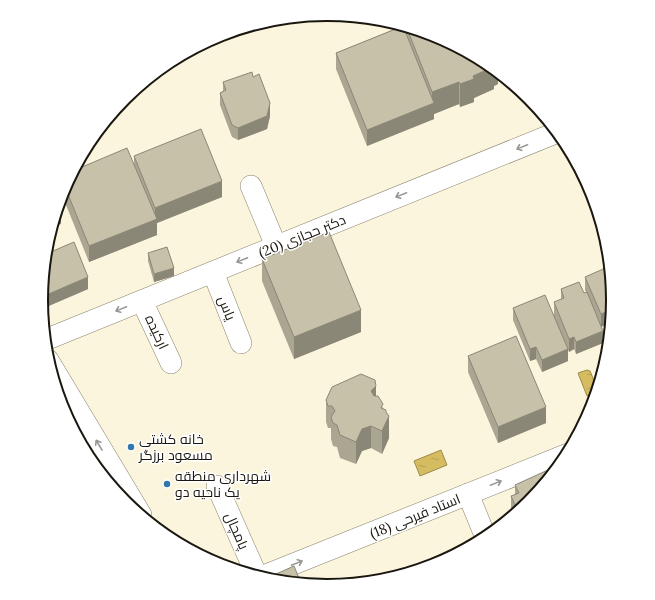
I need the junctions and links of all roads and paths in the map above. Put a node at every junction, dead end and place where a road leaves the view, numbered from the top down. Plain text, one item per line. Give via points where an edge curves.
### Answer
1 (552, 134) edge
2 (250, 186) dead end
3 (276, 246) junction
4 (213, 272) junction
5 (142, 301) junction
6 (51, 337) edge
7 (241, 343) dead end
8 (171, 363) dead end
9 (61, 381) edge
10 (557, 459) edge
11 (217, 486) dead end
12 (468, 494) junction
13 (128, 495) edge
14 (483, 532) edge
15 (255, 569) edge
16 (270, 573) edge

1 -> 3 street, دکتر حجازی (20)
2 - 3 street
3 -> 4 street, دکتر حجازی (20)
4 - 5 street, دکتر حجازی (20)
4 - 7 street, یاس
5 -> 6 street, دکتر حجازی (20)
5 - 8 street, ارکیده
13 -> 9 street
12 -> 10 street, استاد فیرحی (18)
11 - 15 street, پامچال
12 - 14 street
16 -> 12 street, استاد فیرحی (18)

